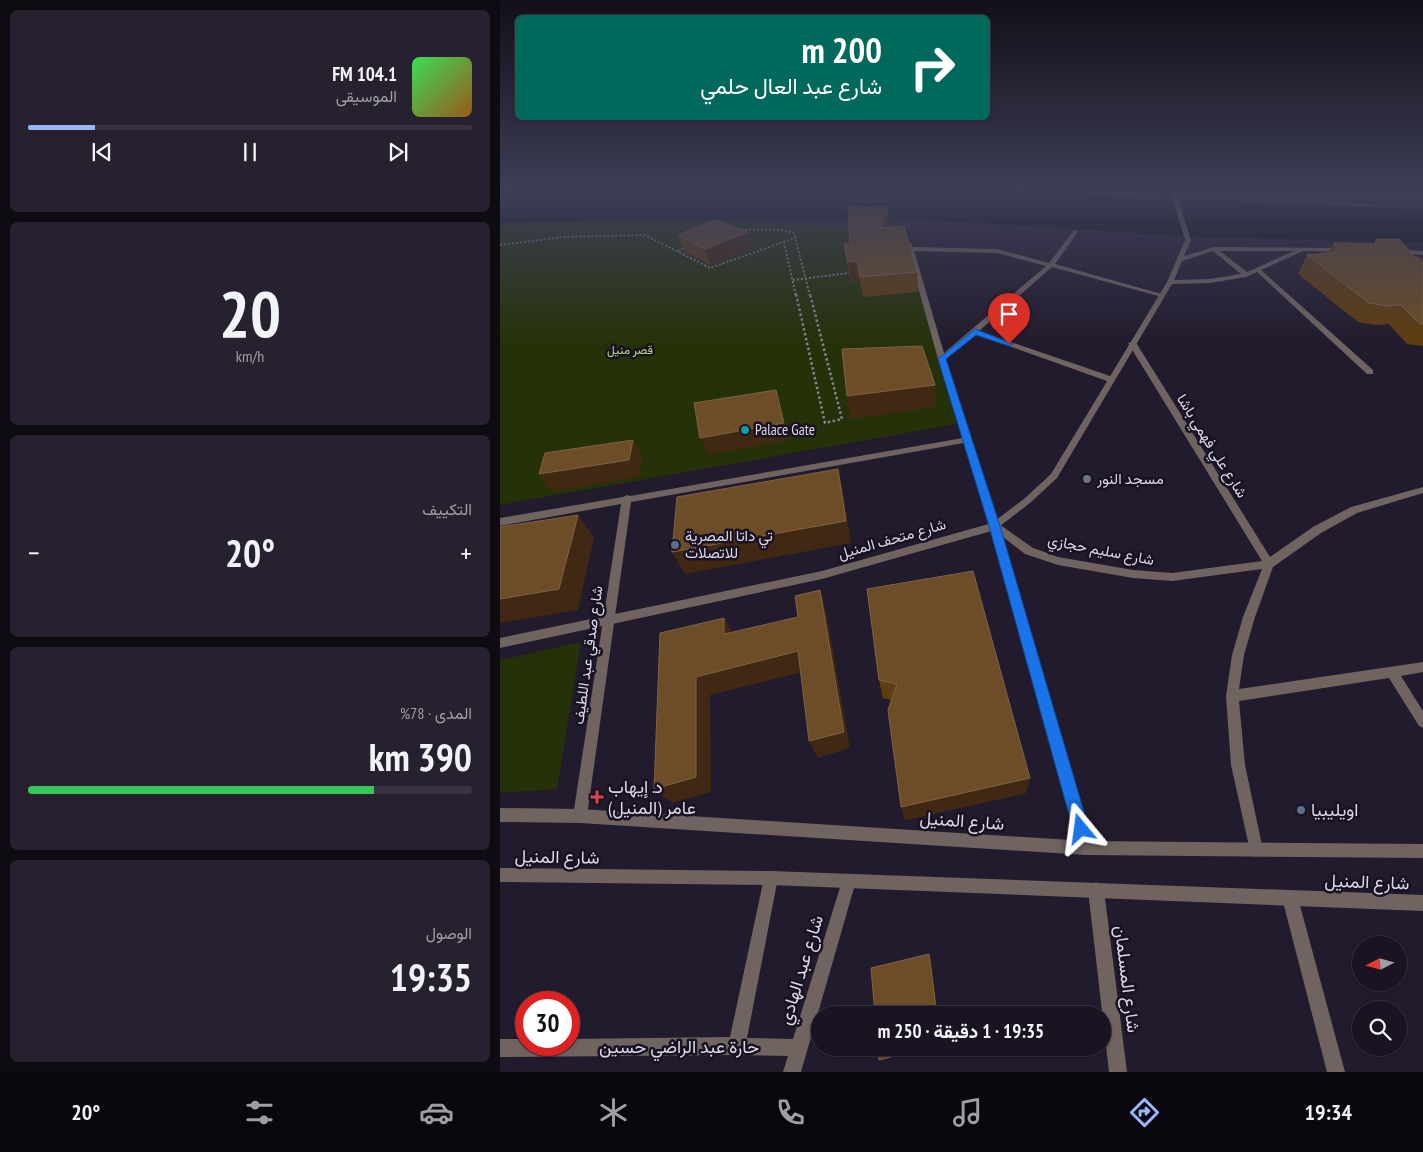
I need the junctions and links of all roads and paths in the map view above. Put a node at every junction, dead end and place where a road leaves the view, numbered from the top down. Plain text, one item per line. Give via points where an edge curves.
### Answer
1 (665, 244) edge
2 (695, 244) edge
3 (778, 244) edge
4 (784, 244) edge
5 (797, 244) edge
6 (910, 244) edge
7 (1067, 244) edge
8 (1186, 244) edge
9 (911, 249) junction
10 (1214, 249) junction
11 (1304, 249) junction
12 (678, 250) junction
13 (1353, 251) edge
14 (1423, 253) edge
15 (1398, 259) edge
16 (1179, 260) junction
17 (1051, 265) junction
18 (1258, 270) junction
19 (849, 273) edge
20 (1246, 275) junction
21 (805, 278) junction
22 (793, 280) junction
23 (1170, 282) junction
24 (1162, 295) junction
25 (975, 332) junction
26 (1132, 343) junction
27 (942, 359) junction
28 (1370, 372) dead end
29 (1110, 379) junction
30 (967, 440) junction
31 (1423, 490) edge
32 (627, 498) junction
33 (500, 522) edge
34 (995, 526) junction
35 (1269, 564) junction
36 (609, 619) junction
37 (500, 643) edge
38 (1423, 667) edge
39 (1391, 671) junction
40 (1232, 696) junction
41 (1423, 722) edge
42 (500, 815) edge
43 (580, 816) junction
44 (1086, 848) junction
45 (1256, 850) junction
46 (1423, 851) edge
47 (500, 876) edge
48 (771, 878) junction
49 (849, 881) junction
50 (1096, 890) junction
51 (1290, 898) junction
52 (1423, 902) edge
53 (737, 1046) junction
54 (500, 1048) edge
55 (798, 1048) junction
56 (792, 1072) edge
57 (1118, 1072) edge
58 (1336, 1072) edge

1 - 12 path
2 - 12 path
3 - 12 path via 710,268
4 - 22 path
5 - 21 path
6 - 9 street
7 - 17 street
8 - 16 street, شارع متحف المنيل, bridge
9 - 17 street via 997,251
9 - 27 street
10 - 11 street
10 - 16 street
10 - 20 street
11 - 13 street
11 - 18 street
14 - 15 street via 1392,252
16 - 23 street, شارع متحف المنيل
17 - 24 street
17 - 25 street
18 - 20 street
18 - 28 street
19 - 21 path
20 - 23 street via 1210,281
21 - 22 path
21 - 22 path via 842,419 825,423
23 - 24 street, شارع متحف المنيل
24 - 26 street, شارع متحف المنيل
25 - 27 street
25 - 29 street
26 - 29 street, شارع متحف المنيل
26 - 35 street, شارع علي فهمي باشا
27 - 30 street
29 - 34 street, شارع متحف المنيل via 1054,476
30 - 32 street
30 - 34 street
31 - 35 street via 1354,510 1317,530
32 - 33 street
32 - 36 street, شارع صدقي عبد اللطيف
34 - 35 street, شارع سليم حجازي via 1029,551 1058,560 1133,574 1172,577
34 - 36 street, شارع متحف المنيل via 822,575
34 - 44 street
35 - 40 street via 1238,655
36 - 37 street, شارع متحف المنيل
36 - 43 street, شارع صدقي عبد اللطيف
38 - 39 street
39 - 40 street
39 - 41 street
40 - 45 street via 1238,765
42 - 43 street, شارع المنيل
43 - 44 street, شارع المنيل
44 - 45 street, شارع المنيل
45 - 46 street, شارع المنيل
47 - 48 street, شارع المنيل
48 - 49 street, شارع المنيل
48 - 53 street
49 - 50 street, شارع المنيل
49 - 55 street, شارع عبد الهادي
50 - 51 street, شارع المنيل
50 - 57 street, شارع المسلمان
51 - 52 street, شارع المنيل
51 - 58 street
53 - 54 street, حارة عبد الراضي حسين
53 - 55 street, حارة عبد الراضي حسين
55 - 56 street, شارع عبد الهادي

